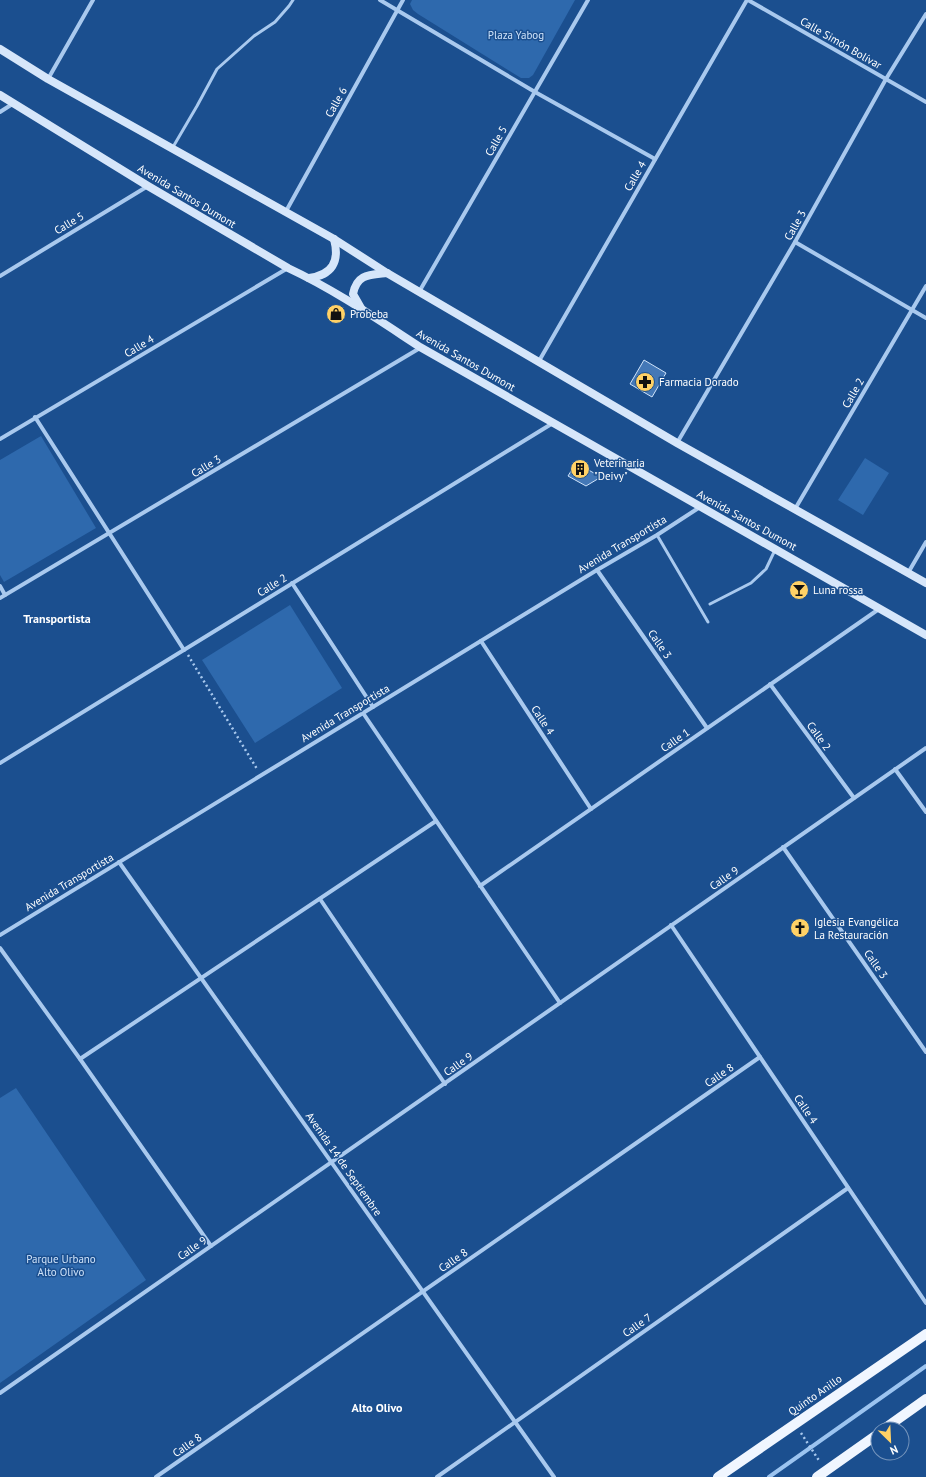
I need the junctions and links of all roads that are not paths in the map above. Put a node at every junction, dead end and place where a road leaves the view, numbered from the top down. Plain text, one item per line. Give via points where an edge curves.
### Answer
1 (93, 0) edge
2 (293, 0) edge
3 (380, 0) edge
4 (403, 0) edge
5 (588, 0) edge
6 (747, 0) edge
7 (398, 10) junction
8 (926, 14) edge
9 (0, 49) edge
10 (48, 78) junction
11 (886, 79) junction
12 (534, 92) junction
13 (0, 95) edge
14 (926, 102) edge
15 (14, 103) junction
16 (0, 112) edge
17 (172, 149) junction
18 (655, 159) junction
19 (148, 186) junction
20 (285, 212) junction
21 (334, 239) junction
22 (795, 242) junction
23 (288, 268) junction
24 (387, 273) junction
25 (0, 276) edge
26 (309, 278) junction
27 (926, 286) edge
28 (419, 292) junction
29 (362, 309) junction
30 (912, 310) junction
31 (926, 318) edge
32 (420, 347) junction
33 (539, 361) junction
34 (35, 418) junction
35 (554, 423) junction
36 (0, 439) edge
37 (678, 443) junction
38 (700, 507) junction
39 (795, 509) junction
40 (109, 534) junction
41 (657, 535) junction
42 (926, 542) edge
43 (776, 549) junction
44 (597, 570) junction
45 (908, 573) junction
46 (292, 583) junction
47 (926, 584) edge
48 (0, 586) edge
49 (5, 595) junction
50 (0, 598) edge
51 (710, 604) dead end
52 (879, 609) junction
53 (708, 622) dead end
54 (926, 635) edge
55 (481, 641) junction
56 (184, 650) junction
57 (770, 684) junction
58 (373, 707) junction
59 (363, 713) junction
60 (707, 728) junction
61 (926, 748) edge
62 (0, 763) edge
63 (895, 769) junction
64 (854, 798) junction
65 (591, 809) junction
66 (926, 812) edge
67 (436, 821) junction
68 (783, 847) junction
69 (119, 862) junction
70 (480, 886) junction
71 (320, 899) junction
72 (672, 925) junction
73 (0, 935) edge
74 (0, 948) edge
75 (201, 978) junction
76 (560, 1003) junction
77 (926, 1052) edge
78 (760, 1057) junction
79 (80, 1059) junction
80 (445, 1084) junction
81 (332, 1163) junction
82 (848, 1188) junction
83 (211, 1246) junction
84 (423, 1292) junction
85 (926, 1303) edge
86 (926, 1334) edge
87 (0, 1393) edge
88 (926, 1399) edge
89 (895, 1421) edge
90 (515, 1422) junction
91 (870, 1440) edge
92 (156, 1477) edge
93 (437, 1477) edge
94 (554, 1477) edge
95 (718, 1477) edge
96 (817, 1477) edge

1 - 10 street
2 - 17 lane via 275,22 254,36 217,69
3 - 7 street
4 - 7 street, Calle 6
5 - 12 street, Calle 5
6 - 11 street, Calle Simón Bolívar
6 - 18 street, Calle 4
7 - 12 street
7 - 20 street, Calle 6
8 - 11 street, Calle 3
9 - 10 main road
10 - 17 main road
11 - 14 street, Calle Simón Bolívar
11 - 22 street, Calle 3
12 - 18 street
12 - 28 street, Calle 5
13 - 15 main road, Avenida Santos Dumont
15 - 16 street
15 - 19 main road, Avenida Santos Dumont
17 - 20 main road
18 - 33 street, Calle 4
19 - 23 main road, Avenida Santos Dumont
19 - 25 street, Calle 5
20 - 21 main road
21 - 24 main road
21 - 26 main road via 336,261 329,271 320,277
22 - 30 street
22 - 37 street, Calle 3
23 - 26 main road, Avenida Santos Dumont
23 - 34 street, Calle 4
24 - 28 main road
24 - 29 main road via 362,277 355,286 353,294
26 - 29 main road, Avenida Santos Dumont
27 - 30 street, Calle 2
28 - 33 main road
29 - 32 main road, Avenida Santos Dumont
30 - 31 street
30 - 39 street, Calle 2
32 - 35 main road, Avenida Santos Dumont
32 - 40 street, Calle 3
33 - 37 main road
34 - 36 street, Calle 4
34 - 40 street
35 - 38 main road, Avenida Santos Dumont
35 - 46 street, Calle 2
37 - 39 main road
38 - 41 street, Avenida Transportista
38 - 43 main road, Avenida Santos Dumont
39 - 45 main road
40 - 49 street, Calle 3
40 - 56 street
41 - 44 street, Avenida Transportista
41 - 53 lane
42 - 45 street
43 - 51 lane via 766,569 751,583
43 - 52 main road, Avenida Santos Dumont
44 - 55 street, Avenida Transportista
44 - 60 street, Calle 3
45 - 47 main road
46 - 56 street, Calle 2
46 - 58 street
48 - 49 street
49 - 50 street, Calle 3
52 - 54 main road, Avenida Santos Dumont
52 - 57 street, Calle 1
55 - 58 street, Avenida Transportista
55 - 65 street, Calle 4
56 - 62 street, Calle 2
57 - 60 street, Calle 1
57 - 64 street, Calle 2
58 - 59 street, Avenida Transportista
59 - 67 street
59 - 69 street, Avenida Transportista
60 - 65 street, Calle 1
61 - 63 street, Calle 9
63 - 64 street, Calle 9
63 - 66 street
64 - 68 street, Calle 9
65 - 70 street, Calle 1
67 - 70 street
67 - 71 street
68 - 72 street, Calle 9
68 - 77 street, Calle 3
69 - 73 street, Avenida Transportista
69 - 75 street, Avenida 14 de Septiembre
70 - 76 street
71 - 75 street
71 - 80 street
72 - 76 street, Calle 9
72 - 78 street, Calle 4
74 - 79 street
75 - 79 street
75 - 81 street, Avenida 14 de Septiembre
76 - 80 street, Calle 9
78 - 82 street, Calle 4
78 - 84 street, Calle 8
79 - 83 street
80 - 81 street, Calle 9
81 - 83 street, Calle 9
81 - 84 street, Avenida 14 de Septiembre
82 - 85 street, Calle 4
82 - 90 street, Calle 7
83 - 87 street, Calle 9
84 - 90 street, Avenida 14 de Septiembre
84 - 92 street, Calle 8
86 - 95 main road, Quinto Anillo
88 - 89 main road
90 - 93 street, Calle 7
90 - 94 street, Avenida 14 de Septiembre
91 - 96 main road

